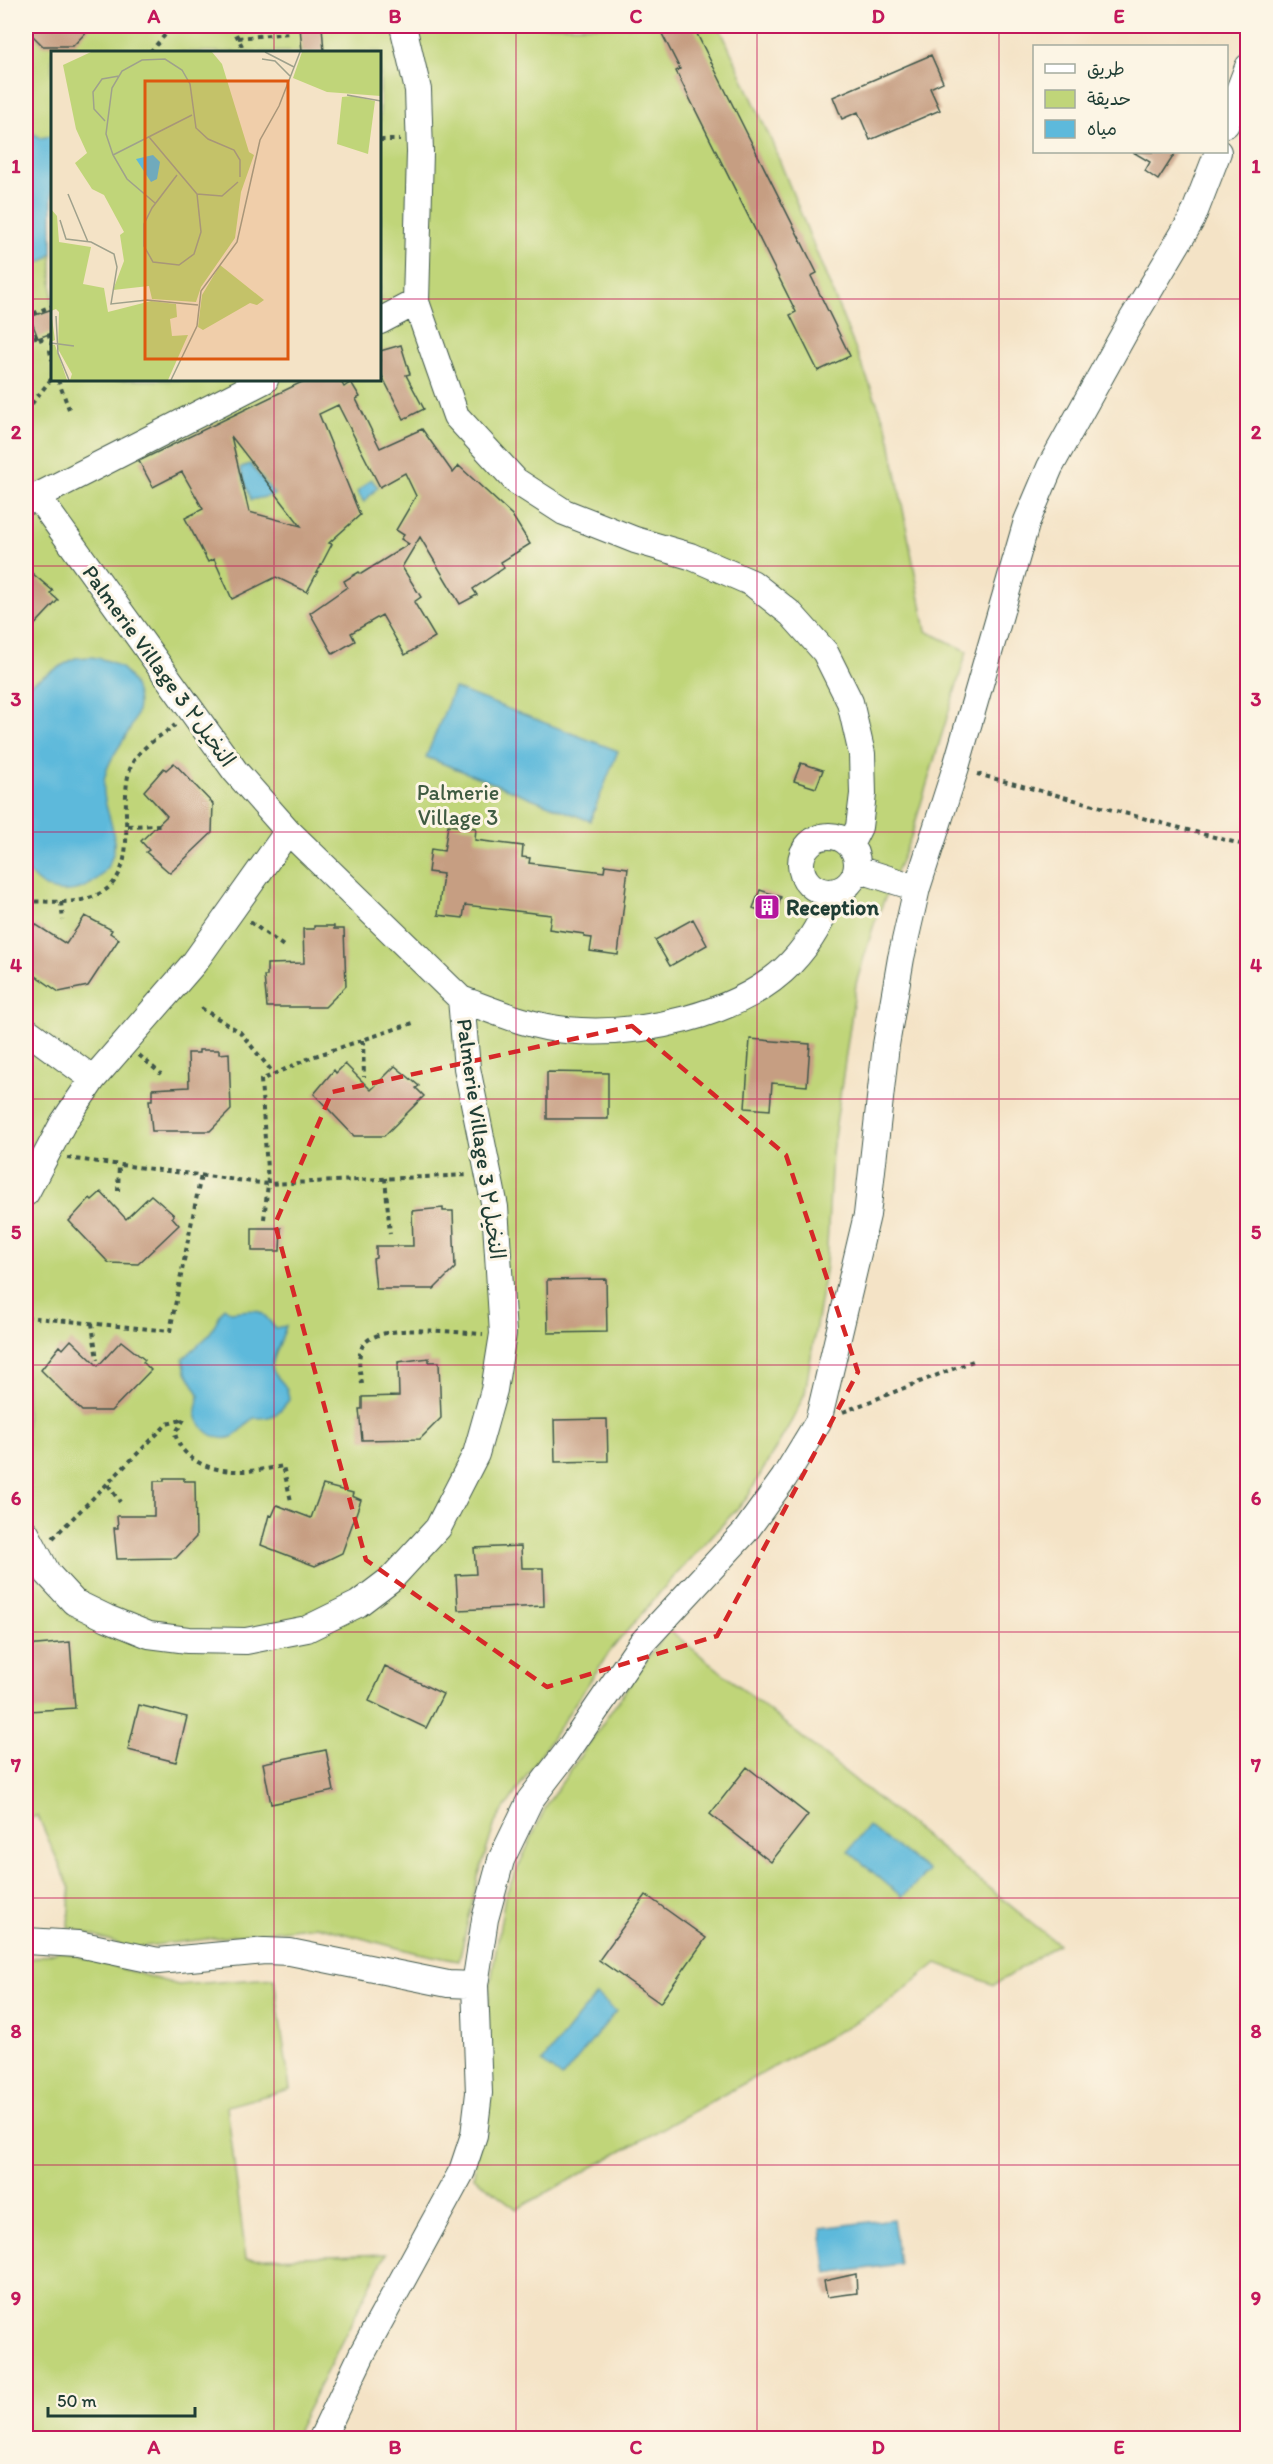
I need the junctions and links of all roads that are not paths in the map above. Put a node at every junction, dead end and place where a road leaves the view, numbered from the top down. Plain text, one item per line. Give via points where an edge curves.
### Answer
1 (403, 26) edge
2 (1248, 67) edge
3 (1228, 121) edge
4 (1218, 153) edge
5 (416, 302) junction
6 (381, 320) edge
7 (263, 381) edge
8 (31, 499) edge
9 (288, 831) junction
10 (854, 857) junction
11 (917, 888) junction
12 (832, 892) junction
13 (461, 999) junction
14 (26, 1030) edge
15 (93, 1079) junction
16 (26, 1193) edge
17 (31, 1544) edge
18 (26, 1941) edge
19 (475, 1984) junction
20 (322, 2439) edge

1 - 5 street via 418,90
2 - 3 street
4 - 11 street via 1192,219 1050,467 1027,521
5 - 6 street
5 - 10 street via 456,416 516,481 564,512 635,540 690,556 752,583 791,614 825,652 850,702 862,754 863,794
7 - 8 street, Palmerie Village 3 النخيل٣
8 - 9 street, Palmerie Village 3 النخيل٣ via 235,771
9 - 13 street, Palmerie Village 3 النخيل٣
9 - 15 street via 194,963
10 - 11 street
10 - 12 street via 852,880
10 - 12 street via 841,838 818,838 808,844 800,866 803,877 811,886
11 - 19 street via 885,1045 867,1215 818,1422 784,1478 744,1532 641,1644 530,1800 501,1860 485,1919
12 - 13 street, Palmerie Village 3 النخيل٣ via 812,938 790,964 747,995 687,1020 625,1032 564,1030
13 - 17 street, Palmerie Village 3 النخيل٣ via 467,1068 495,1207 503,1334 494,1390 476,1454 438,1528 391,1579 358,1604 307,1629 246,1641 149,1635 74,1602 48,1574
14 - 15 street
15 - 16 street via 63,1123
18 - 19 street via 78,1944 158,1962 290,1952 448,1984
19 - 20 street via 479,2093 471,2144 462,2171 363,2352

